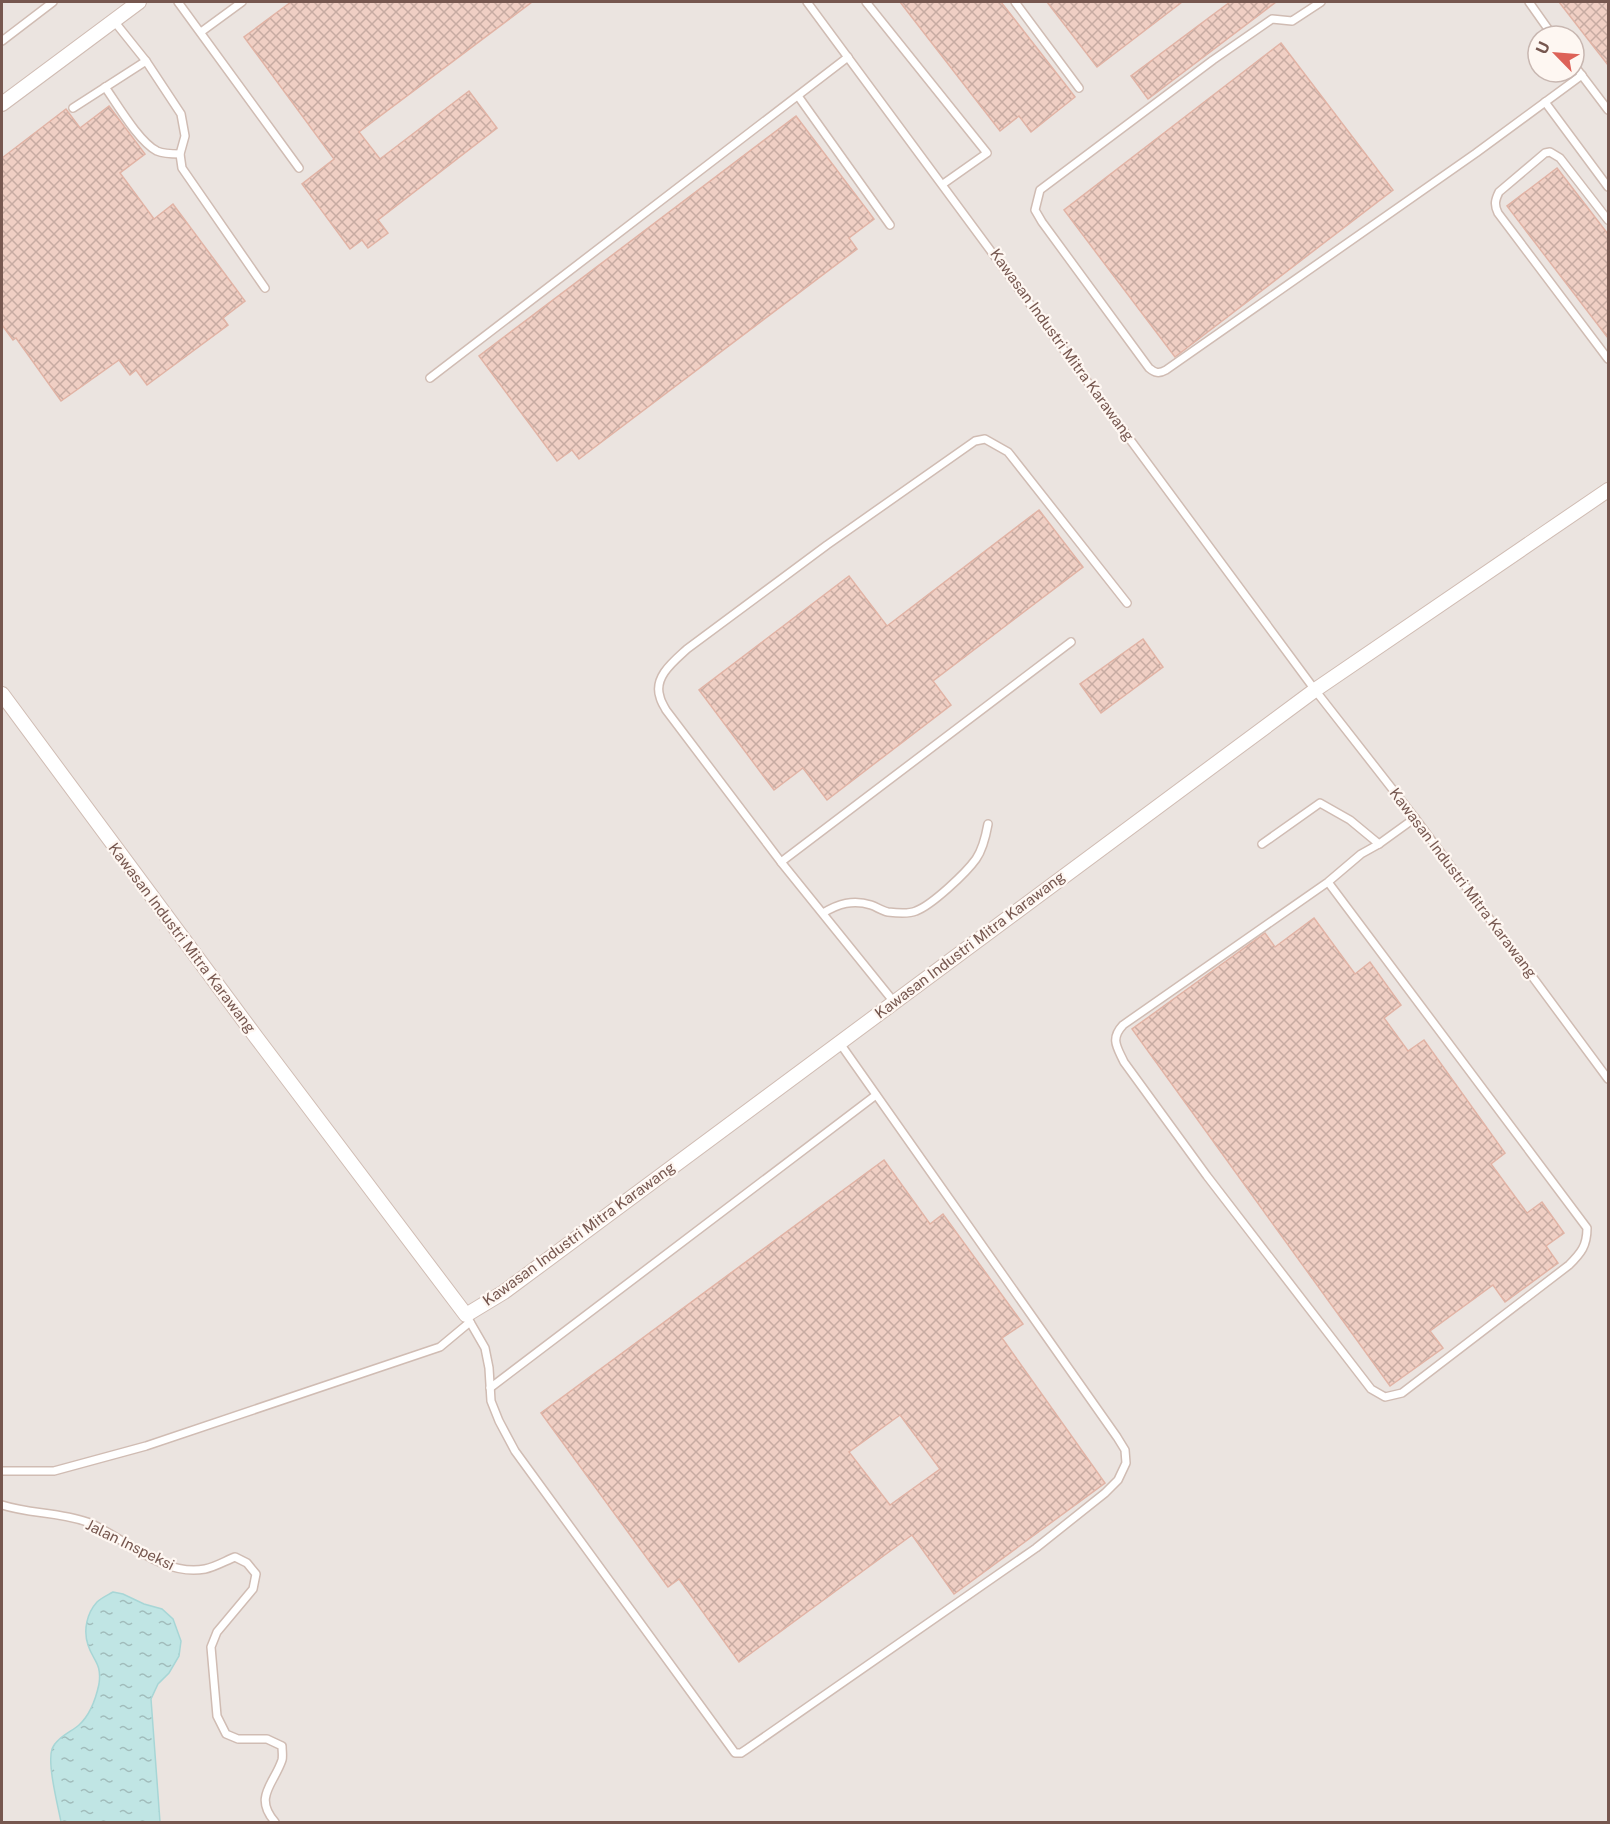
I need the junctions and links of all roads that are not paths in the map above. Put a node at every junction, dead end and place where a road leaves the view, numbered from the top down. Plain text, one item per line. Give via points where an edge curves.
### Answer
1 (53, 2) edge
2 (140, 2) edge
3 (178, 2) edge
4 (242, 2) edge
5 (807, 2) edge
6 (866, 2) edge
7 (1015, 2) edge
8 (1321, 2) edge
9 (1529, 2) edge
10 (114, 21) junction
11 (1545, 24) edge
12 (201, 32) junction
13 (2, 41) edge
14 (848, 57) junction
15 (146, 61) junction
16 (1586, 80) edge
17 (1570, 84) edge
18 (105, 87) junction
19 (1079, 88) dead end
20 (798, 96) junction
21 (1545, 102) junction
22 (2, 104) edge
23 (74, 108) dead end
24 (1608, 110) edge
25 (180, 154) junction
26 (299, 168) dead end
27 (943, 184) junction
28 (1608, 187) edge
29 (1608, 220) edge
30 (890, 225) dead end
31 (265, 288) dead end
32 (1608, 359) edge
33 (430, 378) dead end
34 (1608, 490) edge
35 (1127, 603) dead end
36 (1071, 642) dead end
37 (1315, 690) junction
38 (2, 694) edge
39 (1415, 818) junction
40 (988, 824) dead end
41 (1262, 844) dead end
42 (1379, 844) junction
43 (782, 862) junction
44 (1328, 882) junction
45 (823, 914) junction
46 (894, 1002) junction
47 (839, 1042) junction
48 (1608, 1078) edge
49 (876, 1095) junction
50 (468, 1318) junction
51 (490, 1388) junction
52 (2, 1466) edge
53 (5, 1471) edge
54 (2, 1505) edge
55 (275, 1822) edge

1 - 13 lane
2 - 10 street
3 - 12 lane
4 - 12 lane
5 - 14 lane, Kawasan Industri Mitra Karawang
6 - 27 lane via 987,153
7 - 19 lane
8 - 21 lane via 1292,21 1272,20 1040,190 1035,210 1038,216 1154,372 1166,370
9 - 11 lane
10 - 15 lane
10 - 22 street
12 - 26 lane
14 - 20 lane
14 - 27 lane, Kawasan Industri Mitra Karawang
15 - 18 lane
15 - 25 lane via 181,114 185,136
16 - 24 lane
17 - 21 lane
18 - 23 lane
18 - 25 lane via 138,134 155,150
20 - 30 lane
20 - 33 lane
21 - 28 lane
25 - 31 lane via 182,168
27 - 37 lane, Kawasan Industri Mitra Karawang
29 - 32 lane via 1560,158 1550,152 1495,199 1498,213
34 - 37 street, Kawasan Industri Mitra Karawang
35 - 43 lane via 1008,452 985,440 966,446 696,642 668,666 660,679 660,699
36 - 43 lane
37 - 39 lane, Kawasan Industri Mitra Karawang
37 - 46 street, Kawasan Industri Mitra Karawang
38 - 50 street, Kawasan Industri Mitra Karawang
39 - 42 lane
39 - 48 lane, Kawasan Industri Mitra Karawang
40 - 45 lane via 977,858 932,901 915,911 886,912 857,902 837,904
41 - 42 lane via 1320,803 1350,820
42 - 44 lane via 1360,854
43 - 45 lane
44 - 44 lane via 1587,1228 1583,1252 1569,1266 1402,1393 1385,1397 1371,1389 1207,1176 1124,1062 1115,1041 1123,1025
45 - 46 lane
46 - 47 street, Kawasan Industri Mitra Karawang
47 - 49 lane
47 - 50 street, Kawasan Industri Mitra Karawang
49 - 51 lane
49 - 51 lane via 1125,1450 1126,1463 1119,1480 1036,1548 747,1749 735,1752 515,1451 491,1401
50 - 51 lane via 485,1348
50 - 53 lane via 440,1347 147,1446 54,1471
52 - 53 lane
54 - 55 lane, Jalan Inspeksi via 89,1523 179,1570 205,1569 235,1557 247,1563 256,1574 253,1589 217,1632 211,1647 217,1716 226,1734 238,1739 267,1739 282,1746 283,1758 266,1790 266,1806

